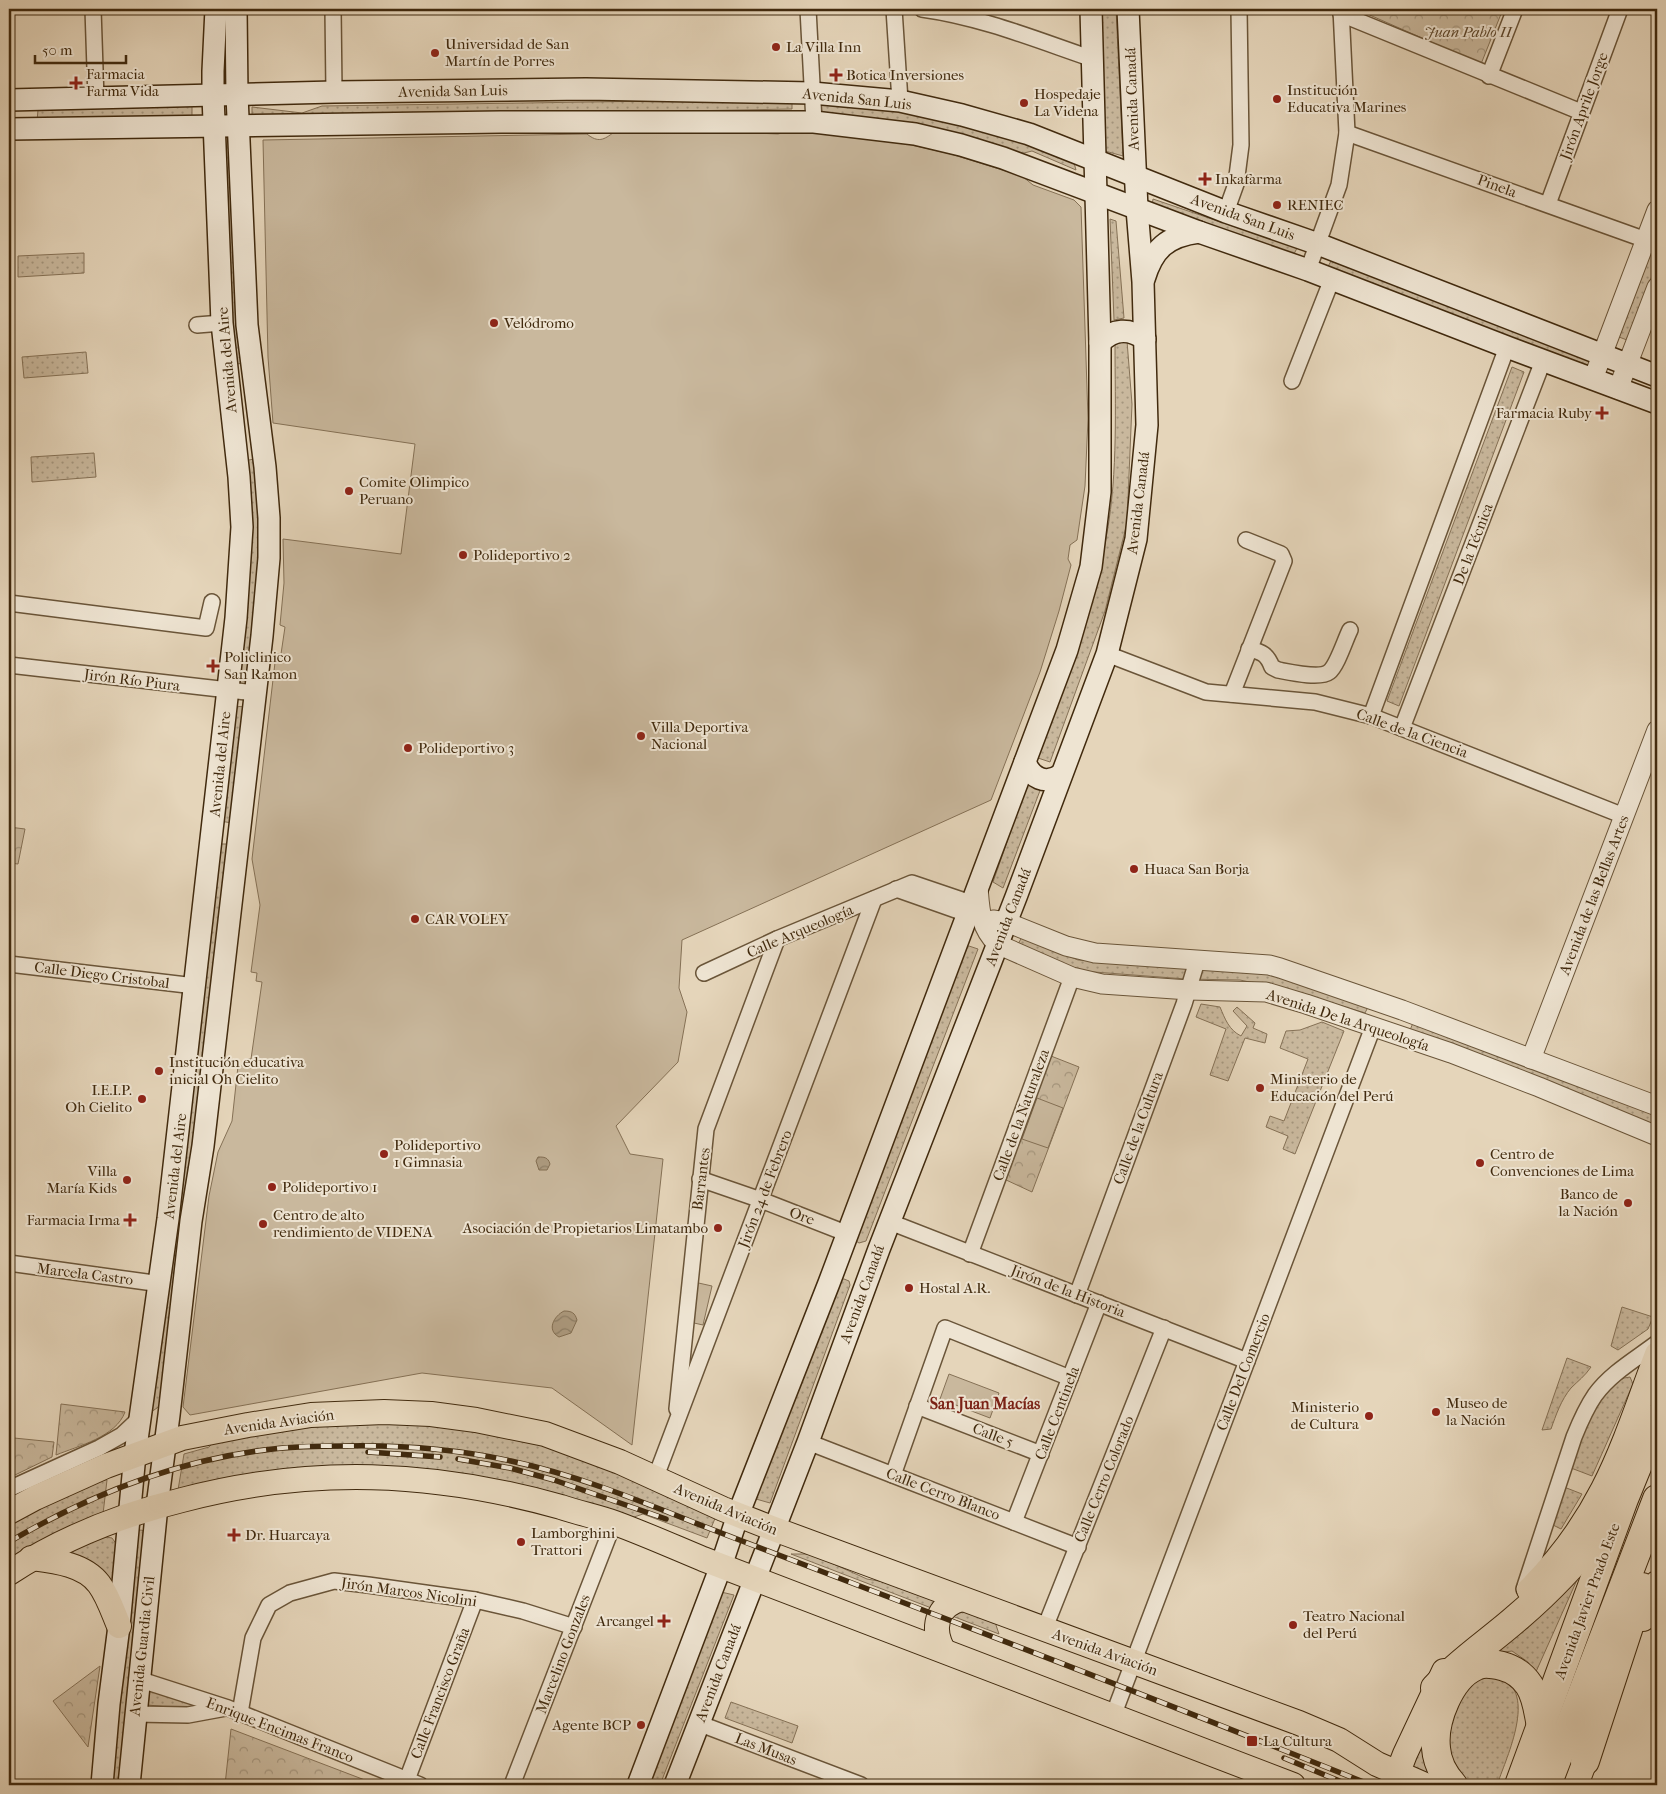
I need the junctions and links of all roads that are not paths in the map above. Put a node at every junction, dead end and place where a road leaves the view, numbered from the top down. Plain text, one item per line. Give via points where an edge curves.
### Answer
1 (93, 9) edge
2 (216, 9) edge
3 (236, 9) edge
4 (334, 9) edge
5 (808, 9) edge
6 (894, 9) edge
7 (922, 9) edge
8 (1091, 9) edge
9 (1128, 9) edge
10 (1240, 9) edge
11 (1515, 9) edge
12 (1620, 9) edge
13 (1341, 12) edge
14 (985, 16) edge
15 (1093, 59) junction
16 (1489, 76) junction
17 (334, 92) junction
18 (812, 93) junction
19 (237, 95) junction
20 (213, 96) junction
21 (96, 99) junction
22 (14, 100) edge
23 (900, 101) junction
24 (1581, 112) junction
25 (814, 122) junction
26 (238, 125) junction
27 (215, 126) junction
28 (15, 129) edge
29 (1347, 133) junction
30 (1095, 160) junction
31 (1136, 176) junction
32 (1096, 193) junction
33 (1548, 204) junction
34 (1137, 209) junction
35 (1657, 210) edge
36 (1226, 212) junction
37 (1199, 232) junction
38 (1646, 240) junction
39 (1318, 244) junction
40 (1308, 270) junction
41 (1332, 279) junction
42 (1143, 282) junction
43 (1657, 287) edge
44 (222, 323) junction
45 (197, 325) dead end
46 (1145, 339) junction
47 (1100, 343) junction
48 (1507, 347) junction
49 (1602, 356) junction
50 (1543, 361) junction
51 (1627, 365) junction
52 (1657, 376) edge
53 (1593, 380) junction
54 (1292, 381) dead end
55 (1618, 389) junction
56 (1657, 403) edge
57 (259, 421) junction
58 (233, 424) junction
59 (1246, 540) dead end
60 (9, 603) edge
61 (236, 618) junction
62 (1350, 630) dead end
63 (1249, 649) junction
64 (1107, 654) junction
65 (9, 665) edge
66 (228, 691) junction
67 (255, 693) junction
68 (1232, 694) junction
69 (1371, 716) junction
70 (1402, 728) junction
71 (1657, 730) edge
72 (1025, 762) junction
73 (1060, 775) junction
74 (1624, 816) junction
75 (213, 834) junction
76 (239, 837) junction
77 (874, 899) junction
78 (975, 906) junction
79 (1006, 922) junction
80 (776, 939) junction
81 (997, 944) junction
82 (1197, 961) junction
83 (9, 964) edge
84 (704, 973) dead end
85 (1072, 977) junction
86 (195, 986) junction
87 (1189, 990) junction
88 (1373, 1027) junction
89 (1531, 1059) junction
90 (1657, 1106) edge
91 (1657, 1134) edge
92 (700, 1179) junction
93 (761, 1200) junction
94 (168, 1219) junction
95 (191, 1221) junction
96 (890, 1222) junction
97 (846, 1237) junction
98 (879, 1249) junction
99 (970, 1254) junction
100 (9, 1264) edge
101 (829, 1283) junction
102 (160, 1284) junction
103 (863, 1292) junction
104 (1077, 1295) junction
105 (1099, 1303) junction
106 (1164, 1328) junction
107 (1657, 1343) edge
108 (1657, 1354) edge
109 (1247, 1360) junction
110 (1070, 1378) junction
111 (917, 1406) junction
112 (140, 1418) junction
113 (1657, 1418) edge
114 (675, 1429) junction
115 (808, 1442) junction
116 (165, 1444) junction
117 (135, 1454) junction
118 (1041, 1454) junction
119 (893, 1475) junction
120 (655, 1479) junction
121 (9, 1489) edge
122 (1624, 1499) junction
123 (1657, 1500) edge
124 (157, 1506) junction
125 (9, 1512) edge
126 (129, 1515) junction
127 (738, 1515) junction
128 (614, 1522) junction
129 (1014, 1522) junction
130 (774, 1529) junction
131 (1657, 1542) edge
132 (1078, 1547) junction
133 (31, 1558) junction
134 (721, 1566) junction
135 (9, 1573) edge
136 (754, 1579) junction
137 (1657, 1583) edge
138 (1522, 1598) junction
139 (962, 1599) junction
140 (475, 1600) junction
141 (1653, 1608) edge
142 (119, 1626) junction
143 (574, 1627) junction
144 (1044, 1630) junction
145 (943, 1650) junction
146 (1133, 1663) junction
147 (138, 1679) junction
148 (1434, 1688) junction
149 (234, 1711) junction
150 (135, 1714) junction
151 (1113, 1716) junction
152 (698, 1723) junction
153 (1541, 1726) junction
154 (1580, 1773) edge
155 (1253, 1779) edge
156 (1396, 1780) edge
157 (411, 1784) edge
158 (102, 1785) edge
159 (129, 1785) edge
160 (512, 1785) edge
161 (638, 1785) edge
162 (675, 1785) edge
163 (861, 1785) edge
164 (1293, 1785) edge
165 (1425, 1785) edge
166 (1453, 1785) edge
167 (1518, 1785) edge
168 (1547, 1785) edge

1 - 21 street
2 - 20 main road, Avenida del Aire
3 - 19 main road, Avenida del Aire
4 - 17 street
5 - 18 street
6 - 23 street
7 - 14 street
8 - 15 main road
9 - 31 main road, Avenida Canadá
10 - 36 street via 1241,145 1236,184
11 - 16 street
12 - 24 street, Jirón Aprile Jorge
13 - 16 street
13 - 29 street
14 - 15 street
15 - 30 main road
16 - 24 street
17 - 18 main road, Avenida San Luis via 586,90
17 - 19 main road, Avenida San Luis
18 - 23 main road, Avenida San Luis
18 - 25 street
19 - 20 main road, Avenida San Luis
19 - 26 main road, Avenida del Aire
20 - 21 main road, Avenida San Luis
20 - 27 main road, Avenida del Aire
21 - 22 main road, Avenida San Luis
22 - 28 main road
23 - 30 main road, Avenida San Luis via 962,114 1029,134
24 - 33 street, Jirón Aprile Jorge
25 - 26 main road, Avenida San Luis
25 - 32 main road, Avenida San Luis via 915,134 961,145
26 - 27 main road, Avenida San Luis
26 - 57 main road, Avenida del Aire via 247,325
27 - 28 main road, Avenida San Luis
27 - 44 main road, Avenida del Aire
29 - 33 street, Pinela
29 - 39 street via 1339,185
30 - 31 main road, Avenida San Luis
30 - 32 main road
31 - 34 main road, Avenida Canadá
31 - 36 main road, Avenida San Luis
32 - 34 main road, Avenida San Luis
32 - 47 main road
33 - 38 street, Pinela
34 - 37 main road, Avenida San Luis
34 - 42 main road, Avenida Canadá
35 - 38 street
36 - 39 main road, Avenida San Luis
37 - 40 main road, Avenida San Luis
37 - 42 main road via 1173,238 1162,246 1149,262
38 - 49 street
39 - 40 street
39 - 49 main road, Avenida San Luis
40 - 41 main road, Avenida San Luis
41 - 48 main road, Avenida San Luis
41 - 54 street
42 - 46 main road, Avenida Canadá
43 - 51 street
44 - 45 street
44 - 58 main road, Avenida del Aire
46 - 47 main road via 1126,330
46 - 64 main road, Avenida Canadá via 1147,425 1136,538
47 - 72 main road via 1100,492 1091,567 1067,650
48 - 50 main road, Avenida San Luis
48 - 69 street
49 - 51 main road, Avenida San Luis
49 - 53 street
50 - 53 main road, Avenida San Luis
50 - 70 street, De la Técnica
51 - 52 main road, Avenida San Luis
51 - 55 street
53 - 55 main road, Avenida San Luis
55 - 56 main road, Avenida San Luis
57 - 58 main road
57 - 67 main road, Avenida del Aire via 269,518 269,558
58 - 61 main road, Avenida del Aire via 242,526
59 - 63 street via 1281,554 1284,561
60 - 61 street via 206,628 211,609
61 - 66 main road, Avenida del Aire
62 - 63 street via 1335,664 1328,672 1319,675 1278,670 1262,652
63 - 68 street
64 - 68 street, Calle de la Ciencia via 1206,692
64 - 73 main road, Avenida Canadá
65 - 66 street, Jirón Río Piura
66 - 67 street, Jirón Río Piura
66 - 75 main road, Avenida del Aire
67 - 76 main road, Avenida del Aire
68 - 69 street, Calle de la Ciencia via 1315,702
69 - 70 street, Calle de la Ciencia
70 - 74 street, Calle de la Ciencia
71 - 74 street, Avenida de las Bellas Artes
72 - 73 main road via 1033,776 1041,779 1049,780
72 - 78 main road
73 - 79 main road, Avenida Canadá
74 - 89 street, Avenida de las Bellas Artes
75 - 76 main road
75 - 86 main road, Avenida del Aire
76 - 95 main road, Avenida del Aire via 203,1146
77 - 78 street, Calle Arqueología via 912,883
77 - 80 street, Calle Arqueología
77 - 93 street, Jirón 24 de Febrero
78 - 79 street, Avenida De la Arqueología via 993,920
78 - 81 street via 989,936
78 - 97 main road via 958,939
79 - 81 main road, Avenida Canadá
79 - 82 street, Avenida De la Arqueología via 1066,946 1095,953
80 - 84 street, Calle Arqueología
80 - 92 street, Barrantes via 706,1129
81 - 85 street, Avenida De la Arqueología
81 - 96 main road, Avenida Canadá
82 - 87 street, Calle de la Cultura
82 - 89 street, Avenida De la Arqueología via 1270,965
83 - 86 street, Calle Diego Cristobal
85 - 87 street, Avenida De la Arqueología via 1102,984
85 - 99 street, Calle de la Naturaleza
86 - 94 main road, Avenida del Aire
87 - 88 street, Avenida De la Arqueología via 1266,992
87 - 104 street, Calle de la Cultura
88 - 91 street, Avenida De la Arqueología via 1451,1053
88 - 109 street, Calle Del Comercio
89 - 90 street, Avenida De la Arqueología
92 - 93 street, Ore
92 - 114 street, Barrantes
93 - 97 street, Ore
93 - 114 street, Jirón 24 de Febrero
94 - 95 main road
94 - 102 main road, Avenida del Aire
95 - 116 main road, Avenida del Aire
96 - 98 main road, Avenida Canadá
96 - 99 street, Jirón de la Historia
97 - 98 main road via 854,1251 867,1254
97 - 101 main road
98 - 103 main road, Avenida Canadá
99 - 104 street, Jirón de la Historia
100 - 102 street, Marcela Castro
101 - 103 main road via 842,1272 851,1272 859,1277
101 - 127 main road
102 - 112 main road, Avenida del Aire
103 - 115 main road, Avenida Canadá
104 - 105 street, Jirón de la Historia
105 - 106 street, Jirón de la Historia
105 - 110 street, Calle Centinela
106 - 109 street, Jirón de la Historia
106 - 132 street, Calle Cerro Colorado
107 - 138 street via 1610,1378 1583,1415
108 - 138 main road, Avenida Javier Prado Este via 1603,1490 1566,1549
109 - 146 street, Calle Del Comercio
110 - 111 street via 945,1328
110 - 118 street, Calle Centinela
111 - 118 street, Calle 5
111 - 119 street
112 - 117 main road, Avenida del Aire
112 - 121 street via 99,1448
113 - 122 highway, Avenida Javier Prado Este
114 - 120 street, Jirón 24 de Febrero
115 - 119 street, Calle Cerro Blanco
115 - 130 main road, Avenida Canadá
116 - 117 main road, Avenida Aviación
116 - 120 main road, Avenida Aviación via 248,1424 311,1415 431,1414 545,1434
116 - 124 main road, Avenida del Aire
117 - 125 main road, Avenida Aviación
117 - 126 main road, Avenida del Aire
118 - 129 street, Calle Centinela
119 - 129 street, Calle Cerro Blanco
120 - 127 main road, Avenida Aviación
122 - 148 highway via 1587,1548 1520,1616 1452,1669
122 - 153 highway, Avenida Javier Prado Este
123 - 168 highway, Avenida Javier Prado Este
124 - 126 main road
124 - 128 main road via 252,1484 371,1476 450,1482 494,1490
124 - 147 main road, Avenida Guardia Civil
126 - 133 main road
126 - 142 main road, Avenida Guardia Civil
127 - 130 main road, Avenida Aviación
127 - 134 main road
128 - 134 main road
128 - 143 street, Marcelino Gonzales
129 - 132 street, Calle Cerro Blanco
130 - 136 main road, Avenida Canadá
130 - 139 main road, Avenida Aviación
131 - 154 highway
132 - 144 street, Calle Cerro Colorado
133 - 135 main road
133 - 142 main road via 68,1564 91,1576 105,1594
134 - 136 main road
134 - 161 main road
136 - 145 main road
136 - 152 main road, Avenida Canadá
137 - 141 main road
138 - 148 main road, Avenida Javier Prado Este via 1459,1651 1447,1664
139 - 144 main road, Avenida Aviación
139 - 145 main road via 949,1604 936,1624 936,1638
140 - 143 street, Jirón Marcos Nicolini
140 - 149 street, Jirón Marcos Nicolini via 334,1581 290,1592 269,1605 253,1638
140 - 157 street, Calle Francisco Graña
141 - 154 main road
142 - 158 main road, Avenida Guardia Civil
143 - 160 street, Marcelino Gonzales
144 - 146 main road, Avenida Aviación
145 - 151 main road
146 - 151 street, Calle Del Comercio
146 - 156 main road, Avenida Aviación via 1339,1740
147 - 149 street, Enrique Encimas Franco
147 - 150 main road, Avenida Guardia Civil
148 - 156 main road, Avenida Javier Prado Este
149 - 150 street via 188,1715
149 - 157 street, Enrique Encimas Franco
150 - 159 main road, Avenida Guardia Civil
151 - 155 main road
152 - 162 main road, Avenida Canadá
152 - 163 street, Las Musas
153 - 166 highway via 1535,1696 1516,1671 1485,1664 1470,1669 1452,1690 1436,1729 1439,1763
153 - 167 highway, Avenida Javier Prado Este
155 - 164 main road
156 - 165 main road, Avenida Aviación

